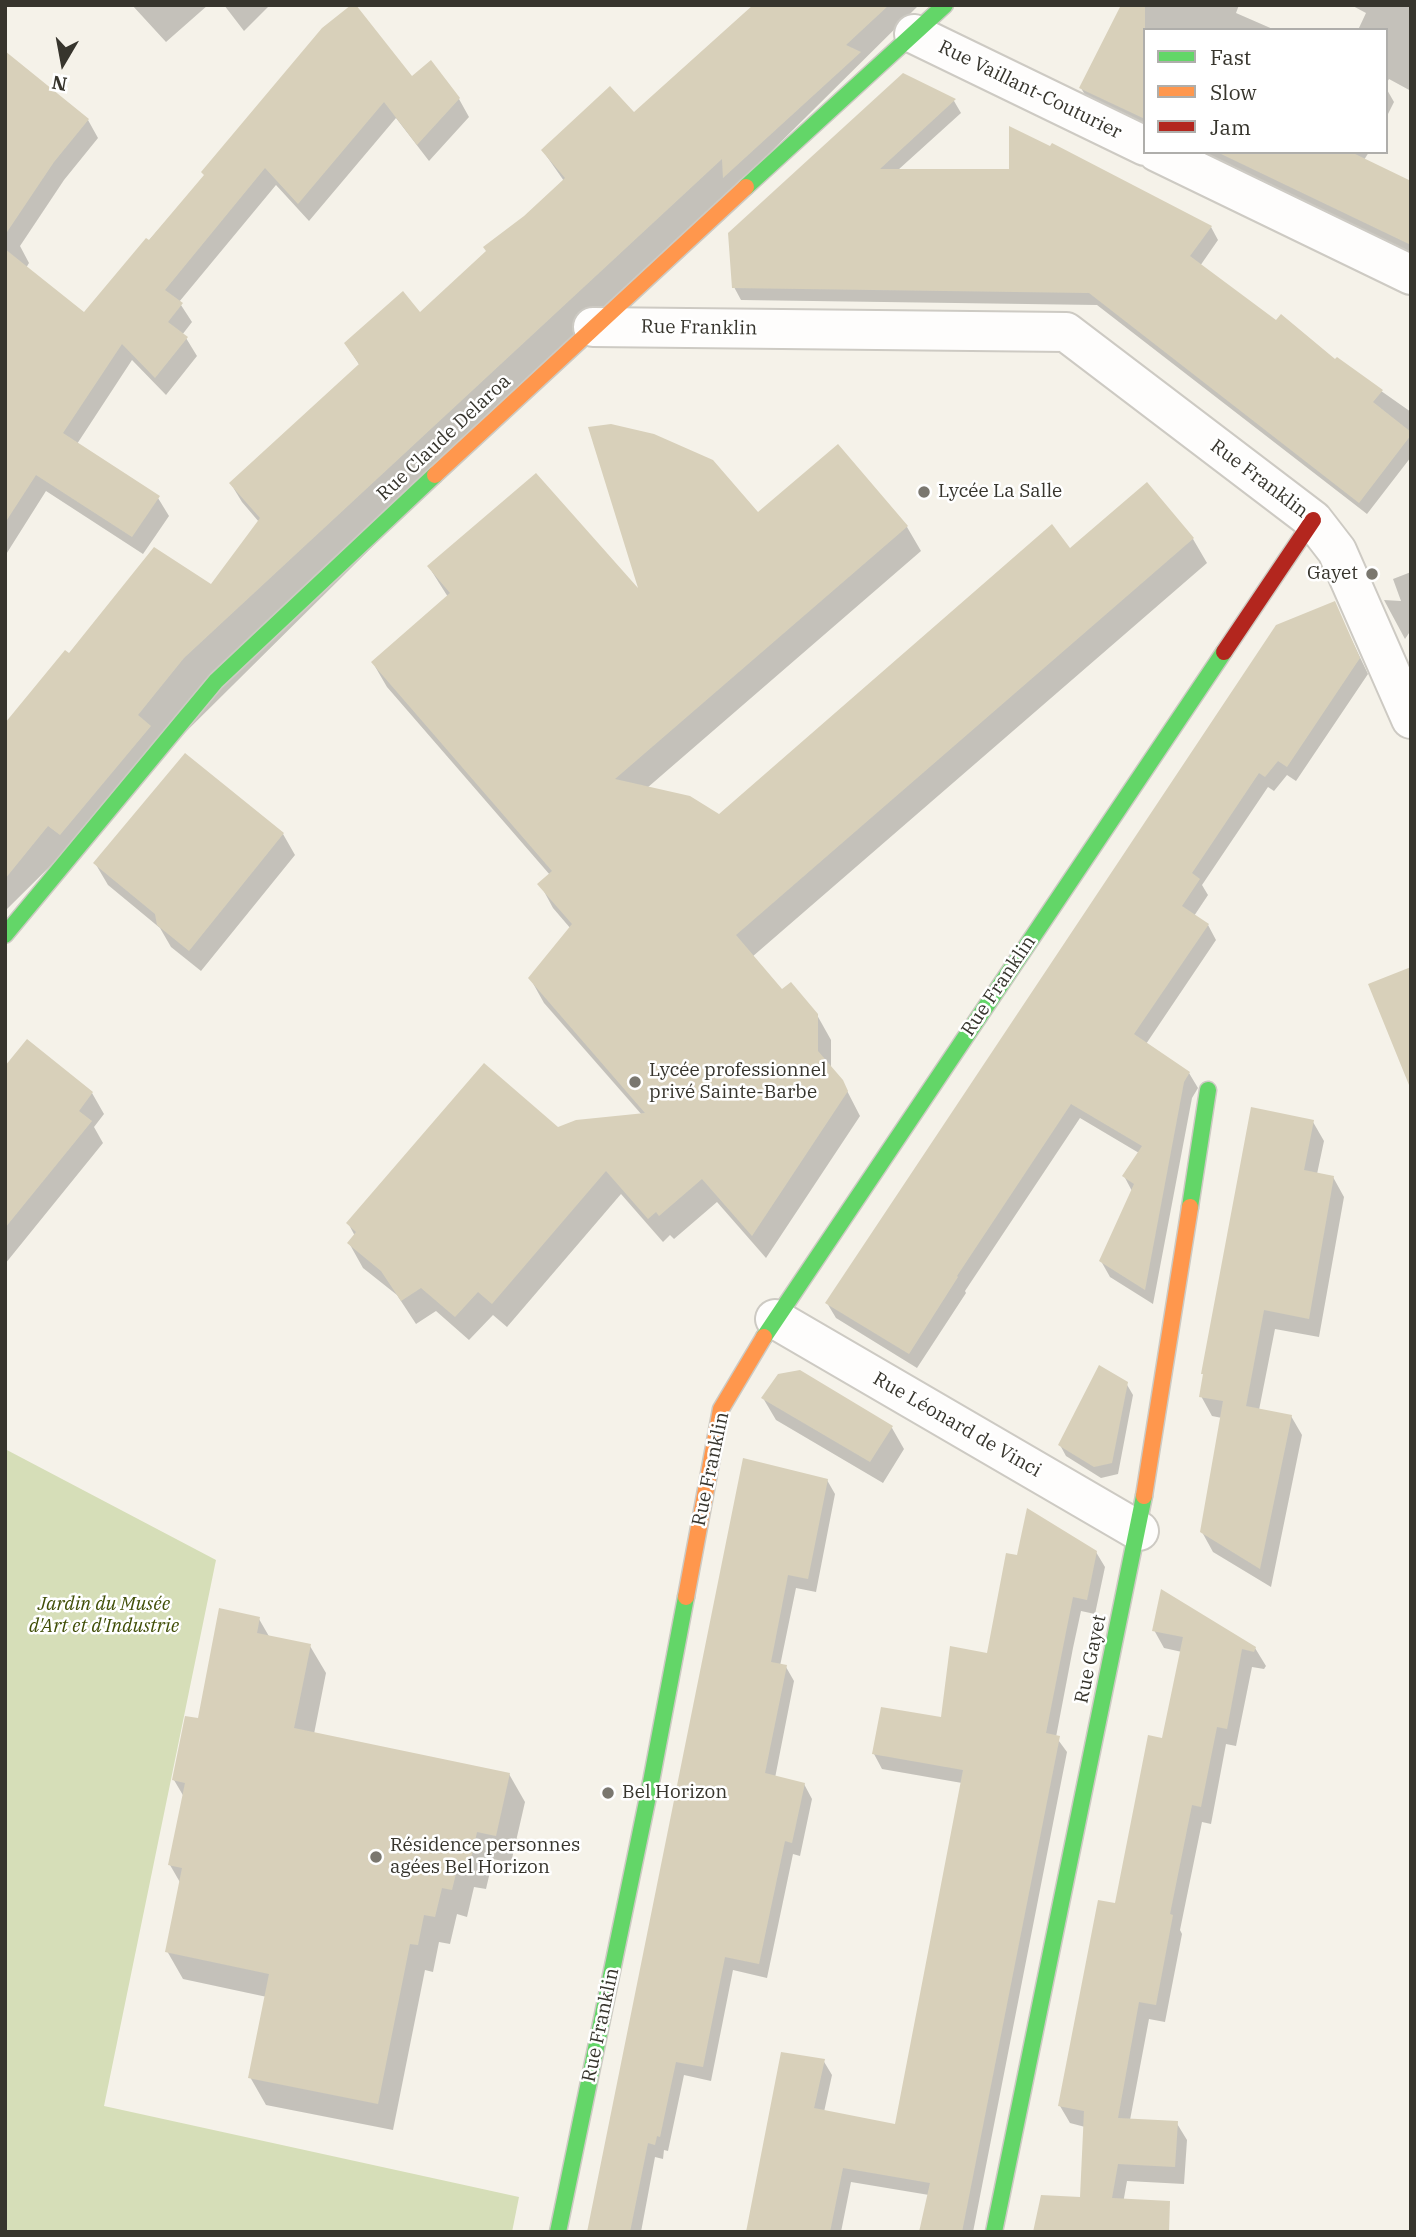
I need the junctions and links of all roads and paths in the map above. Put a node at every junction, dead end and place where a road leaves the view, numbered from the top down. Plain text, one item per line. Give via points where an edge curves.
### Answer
1 (945, 5) edge
2 (914, 34) junction
3 (1143, 145) edge
4 (1161, 154) edge
5 (1411, 275) edge
6 (593, 327) junction
7 (1313, 520) junction
8 (1411, 719) edge
9 (5, 935) edge
10 (1208, 1090) dead end
11 (775, 1319) junction
12 (1139, 1531) junction
13 (558, 2232) edge
14 (994, 2232) edge

1 - 2 street, Rue Claude Delaroa
2 - 3 street, Rue Vaillant-Couturier
2 - 6 street, Rue Claude Delaroa
4 - 5 street
6 - 7 street, Rue Franklin via 1066,332
6 - 9 street, Rue Claude Delaroa via 216,681
7 - 8 street via 1337,551
7 - 11 street, Rue Franklin
10 - 12 street, Rue Gayet
11 - 12 street, Rue Léonard de Vinci
11 - 13 street, Rue Franklin via 721,1409 651,1782
12 - 14 street, Rue Gayet

